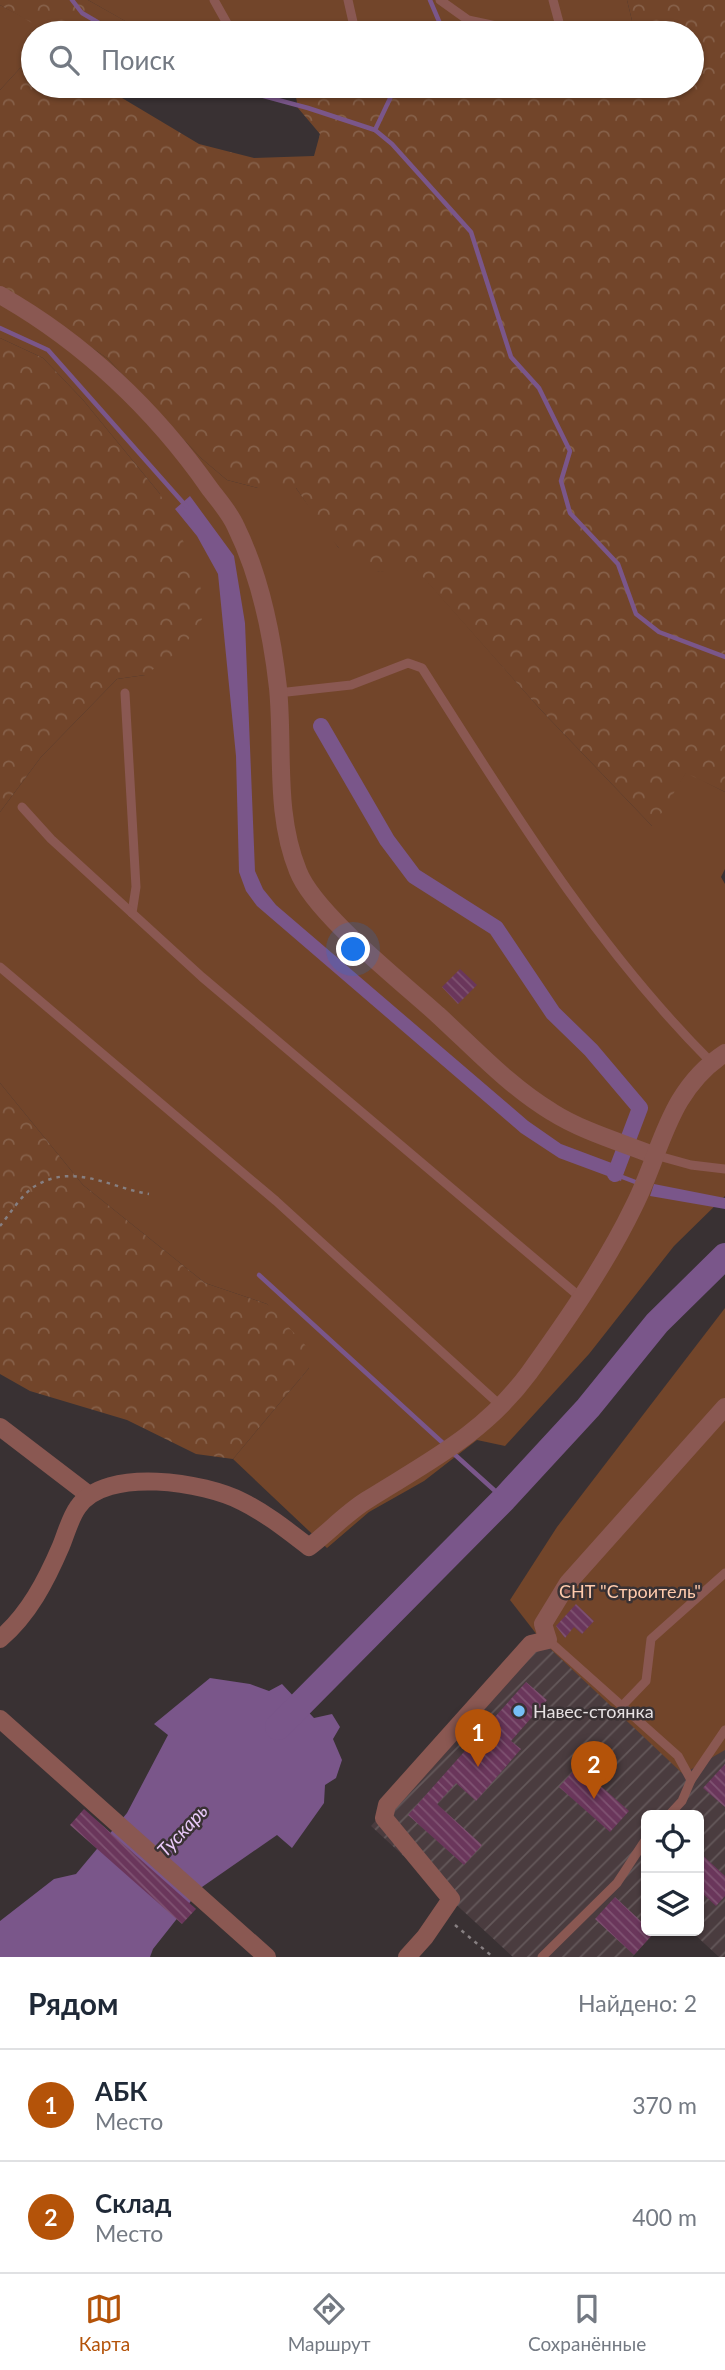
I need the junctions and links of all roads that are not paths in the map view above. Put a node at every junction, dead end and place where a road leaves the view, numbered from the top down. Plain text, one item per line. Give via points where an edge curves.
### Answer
1 (214, 0) edge
2 (348, 0) edge
3 (440, 0) edge
4 (553, 0) edge
5 (226, 21) edge
6 (353, 21) edge
7 (473, 21) edge
8 (559, 21) edge
9 (0, 295) edge
10 (125, 693) dead end
11 (278, 693) junction
12 (22, 807) dead end
13 (132, 913) junction
14 (0, 967) edge
15 (718, 1058) edge
16 (653, 1154) junction
17 (725, 1168) edge
18 (580, 1297) junction
19 (501, 1406) junction
20 (725, 1407) edge
21 (0, 1427) edge
22 (89, 1495) junction
23 (725, 1573) edge
24 (0, 1639) edge
25 (548, 1640) junction
26 (622, 1706) junction
27 (0, 1719) edge
28 (725, 1730) edge
29 (691, 1780) junction
30 (674, 1810) edge
31 (641, 1847) edge
32 (267, 1957) edge
33 (407, 1957) edge
34 (542, 1957) edge

1 - 5 lane
2 - 6 lane
3 - 7 lane
4 - 8 lane
9 - 11 street via 31,312 99,363 189,458 236,526 271,630
10 - 13 lane via 136,887
11 - 15 lane via 351,685 408,663 422,668 606,945 663,1014
11 - 16 street via 279,774 290,848 299,874 319,902 351,936 552,1113
12 - 13 lane
13 - 18 lane
14 - 19 lane via 276,1201
15 - 16 street via 672,1114
16 - 17 lane via 691,1165
16 - 18 street via 636,1204
18 - 19 street
19 - 22 street via 461,1443 366,1501 309,1547 241,1500 191,1486 146,1480
20 - 25 street via 568,1583 543,1623
21 - 22 street
22 - 24 street via 77,1508 24,1617
23 - 26 lane via 651,1639 646,1681
25 - 26 lane
25 - 33 street via 531,1644 384,1812 384,1818 451,1899
26 - 29 lane via 678,1756
27 - 32 street
28 - 29 lane
29 - 30 lane
31 - 34 lane via 617,1883

